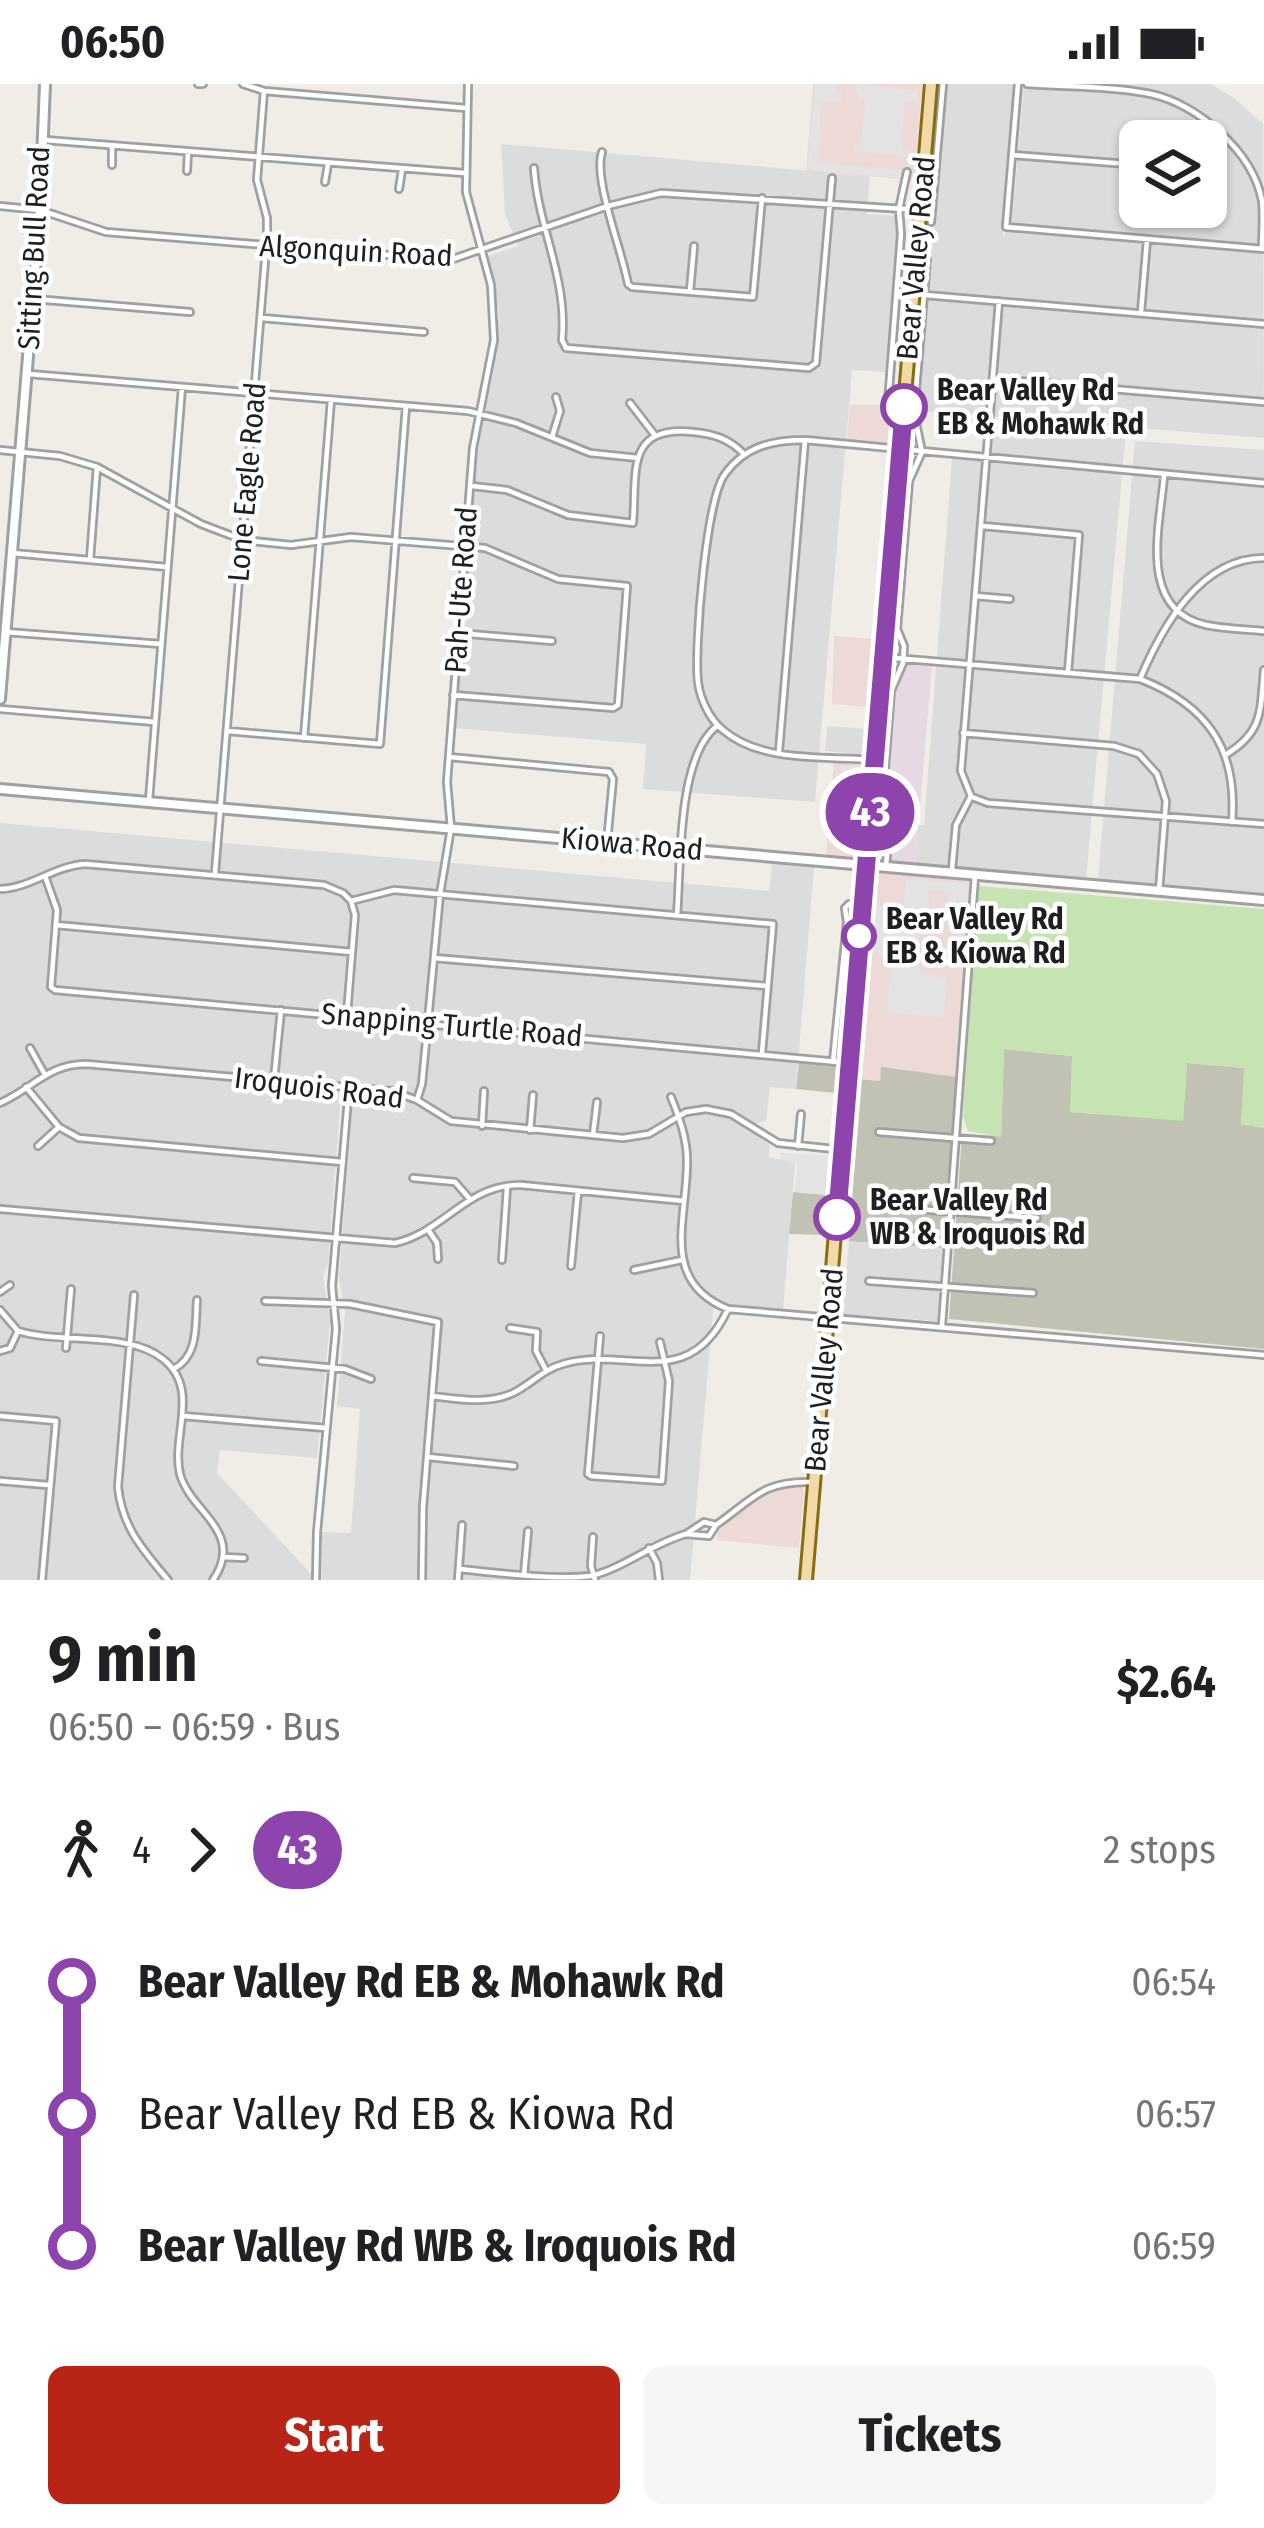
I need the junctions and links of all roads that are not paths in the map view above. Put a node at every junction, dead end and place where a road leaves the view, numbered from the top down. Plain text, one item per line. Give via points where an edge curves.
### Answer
1 (45, 84) edge
2 (243, 84) edge
3 (468, 84) edge
4 (931, 84) edge
5 (943, 84) edge
6 (1018, 84) edge
7 (1028, 84) edge
8 (264, 91) junction
9 (466, 107) junction
10 (1199, 120) edge
11 (41, 139) junction
12 (1227, 142) edge
13 (112, 146) junction
14 (188, 152) junction
15 (602, 152) dead end
16 (1012, 155) junction
17 (258, 158) junction
18 (1119, 163) edge
19 (328, 164) junction
20 (112, 165) dead end
21 (534, 168) dead end
22 (402, 170) junction
23 (187, 171) dead end
24 (464, 172) junction
25 (907, 172) dead end
26 (832, 178) dead end
27 (326, 182) dead end
28 (399, 189) dead end
29 (762, 197) junction
30 (830, 203) junction
31 (0, 206) edge
32 (608, 206) junction
33 (899, 209) junction
34 (40, 210) junction
35 (920, 211) junction
36 (931, 222) dead end
37 (545, 229) junction
38 (1148, 240) junction
39 (266, 246) junction
40 (694, 246) dead end
41 (1263, 249) edge
42 (481, 253) junction
43 (927, 259) dead end
44 (690, 291) junction
45 (925, 295) junction
46 (33, 299) junction
47 (998, 301) junction
48 (190, 312) dead end
49 (1141, 313) junction
50 (260, 318) junction
51 (1264, 324) edge
52 (424, 332) dead end
53 (27, 374) junction
54 (993, 379) junction
55 (182, 387) junction
56 (254, 393) junction
57 (556, 397) dead end
58 (331, 400) junction
59 (1264, 402) edge
60 (630, 403) dead end
61 (904, 404) junction
62 (406, 406) junction
63 (478, 414) junction
64 (654, 434) junction
65 (552, 437) junction
66 (806, 440) junction
67 (901, 449) junction
68 (0, 450) edge
69 (20, 452) junction
70 (922, 452) junction
71 (744, 454) junction
72 (986, 457) junction
73 (638, 458) junction
74 (98, 467) junction
75 (1164, 476) junction
76 (1264, 484) edge
77 (470, 486) junction
78 (172, 509) junction
79 (981, 526) junction
80 (243, 540) junction
81 (395, 541) junction
82 (319, 542) junction
83 (465, 547) junction
84 (12, 553) junction
85 (1264, 558) edge
86 (90, 560) junction
87 (167, 567) junction
88 (975, 596) junction
89 (1010, 599) dead end
90 (1178, 612) junction
91 (1264, 631) edge
92 (5, 632) junction
93 (458, 633) junction
94 (552, 641) dead end
95 (161, 644) junction
96 (883, 657) junction
97 (904, 658) junction
98 (969, 664) junction
99 (1264, 670) edge
100 (1068, 672) junction
101 (1140, 680) junction
102 (453, 695) junction
103 (0, 699) edge
104 (0, 709) edge
105 (155, 722) junction
106 (717, 726) junction
107 (227, 731) junction
108 (964, 733) junction
109 (304, 738) junction
110 (779, 752) junction
111 (1227, 754) junction
112 (448, 757) junction
113 (874, 760) junction
114 (0, 788) edge
115 (971, 796) junction
116 (148, 802) junction
117 (221, 807) junction
118 (1165, 816) junction
119 (1232, 822) junction
120 (1264, 824) edge
121 (451, 828) junction
122 (607, 842) junction
123 (683, 848) junction
124 (866, 866) junction
125 (886, 867) junction
126 (952, 874) junction
127 (215, 875) junction
128 (45, 876) junction
129 (975, 876) junction
130 (0, 889) edge
131 (1159, 891) junction
132 (440, 894) junction
133 (1264, 899) edge
134 (351, 901) junction
135 (862, 904) junction
136 (677, 915) junction
137 (56, 926) junction
138 (352, 952) junction
139 (434, 958) junction
140 (767, 986) junction
141 (281, 1010) junction
142 (346, 1016) junction
143 (428, 1024) junction
144 (30, 1048) dead end
145 (763, 1052) junction
146 (832, 1062) junction
147 (849, 1063) junction
148 (44, 1073) junction
149 (274, 1080) junction
150 (26, 1087) junction
151 (349, 1087) junction
152 (484, 1091) dead end
153 (533, 1095) dead end
154 (670, 1097) dead end
155 (417, 1100) junction
156 (0, 1102) edge
157 (597, 1102) dead end
158 (801, 1114) dead end
159 (678, 1116) junction
160 (59, 1126) junction
161 (482, 1126) junction
162 (530, 1130) junction
163 (879, 1132) dead end
164 (593, 1135) junction
165 (956, 1138) junction
166 (991, 1141) dead end
167 (38, 1146) dead end
168 (798, 1146) junction
169 (842, 1150) junction
170 (342, 1162) junction
171 (413, 1178) dead end
172 (508, 1185) junction
173 (578, 1191) junction
174 (469, 1198) junction
175 (684, 1201) junction
176 (875, 1206) dead end
177 (0, 1210) edge
178 (950, 1211) junction
179 (1037, 1218) dead end
180 (429, 1231) junction
181 (336, 1239) junction
182 (438, 1259) dead end
183 (502, 1260) dead end
184 (682, 1260) junction
185 (571, 1266) dead end
186 (634, 1270) dead end
187 (869, 1281) dead end
188 (10, 1285) dead end
189 (945, 1287) junction
190 (71, 1289) dead end
191 (0, 1292) edge
192 (1033, 1293) dead end
193 (134, 1295) dead end
194 (197, 1300) dead end
195 (265, 1300) dead end
196 (335, 1303) junction
197 (728, 1309) junction
198 (0, 1310) edge
199 (828, 1318) junction
200 (510, 1328) dead end
201 (942, 1328) junction
202 (18, 1331) junction
203 (600, 1336) dead end
204 (67, 1339) junction
205 (660, 1342) dead end
206 (130, 1345) junction
207 (66, 1348) dead end
208 (0, 1351) edge
209 (1264, 1355) edge
210 (598, 1359) junction
211 (261, 1361) dead end
212 (666, 1361) junction
213 (332, 1367) junction
214 (174, 1370) junction
215 (546, 1370) junction
216 (371, 1379) dead end
217 (432, 1396) junction
218 (0, 1416) edge
219 (183, 1416) junction
220 (326, 1428) junction
221 (428, 1457) junction
222 (514, 1466) dead end
223 (0, 1481) edge
224 (814, 1482) junction
225 (50, 1486) junction
226 (462, 1525) dead end
227 (716, 1525) junction
228 (528, 1531) dead end
229 (700, 1531) junction
230 (593, 1537) dead end
231 (649, 1548) junction
232 (224, 1557) junction
233 (244, 1558) dead end
234 (459, 1569) junction
235 (524, 1575) junction
236 (594, 1578) edge
237 (42, 1580) edge
238 (168, 1580) edge
239 (213, 1580) edge
240 (316, 1580) edge
241 (422, 1580) edge
242 (458, 1580) edge
243 (659, 1580) edge
244 (806, 1580) edge

1 - 11 street, Sitting Bull Road
2 - 8 street
3 - 9 street, Pah-Ute Road
4 - 35 main road, Bear Valley Road
5 - 36 street
6 - 16 street
7 - 10 street via 1151,94
8 - 9 street
8 - 17 street, Lone Eagle Road
9 - 24 street, Pah-Ute Road
11 - 13 street
11 - 34 street, Sitting Bull Road
12 - 41 street via 1262,201
13 - 14 street
13 - 20 street
14 - 17 street
14 - 23 street
15 - 32 street
16 - 18 street
16 - 38 street via 1006,227
17 - 19 street
17 - 39 street, Lone Eagle Road
19 - 22 street
19 - 27 street
21 - 37 street
22 - 24 street
22 - 28 street
24 - 42 street, Pah-Ute Road
25 - 33 street
26 - 30 street
29 - 30 street, Algonquin Road
29 - 32 street, Algonquin Road via 661,193
29 - 44 street via 753,297
30 - 33 street, Algonquin Road
30 - 37 street via 817,356 808,368 563,345 562,283
31 - 34 street, Algonquin Road
32 - 37 street, Algonquin Road
32 - 44 street via 628,284
33 - 35 street, Algonquin Road
33 - 61 street via 888,403
34 - 39 street, Algonquin Road via 106,232
34 - 46 street, Sitting Bull Road
35 - 61 main road, Bear Valley Road
37 - 42 street, Algonquin Road
38 - 41 street
38 - 49 street
39 - 42 street, Algonquin Road via 450,260
39 - 50 street, Lone Eagle Road
40 - 44 street
42 - 63 street, Pah-Ute Road via 494,324
43 - 45 street
45 - 47 street
45 - 70 street via 914,413
46 - 48 street
46 - 53 street, Sitting Bull Road
47 - 49 street
47 - 54 street
49 - 51 street
50 - 52 street
50 - 56 street, Lone Eagle Road
53 - 55 street
53 - 69 street, Sitting Bull Road
54 - 59 street
54 - 72 street
55 - 56 street
55 - 78 street
56 - 58 street
56 - 80 street, Lone Eagle Road
57 - 65 street
58 - 62 street
58 - 82 street
60 - 64 street
61 - 67 main road, Bear Valley Road
62 - 63 street
62 - 81 street
63 - 65 street
63 - 77 street, Pah-Ute Road
64 - 71 street via 706,433
64 - 73 street
65 - 73 street via 590,454
66 - 67 street
66 - 71 street via 778,440
66 - 110 street
67 - 70 street
67 - 96 main road, Bear Valley Road
68 - 69 street
69 - 74 street
69 - 84 street, Sitting Bull Road
70 - 72 street
70 - 97 street via 909,482 897,629
71 - 106 street via 711,506 698,683
72 - 75 street
72 - 79 street
73 - 77 street via 633,523 582,518 507,490
74 - 78 street
74 - 86 street
75 - 76 street
75 - 90 street via 1157,574
77 - 83 street, Pah-Ute Road
78 - 80 street
78 - 87 street
79 - 88 street
79 - 100 street via 1079,535
80 - 82 street
80 - 107 street, Lone Eagle Road
81 - 82 street
81 - 83 street
81 - 109 street via 380,744
82 - 109 street
83 - 93 street, Pah-Ute Road
83 - 102 street via 558,579 627,586 618,705
84 - 86 street
84 - 92 street, Sitting Bull Road
85 - 90 street via 1209,575
86 - 87 street
87 - 95 street
88 - 89 street
88 - 98 street
90 - 91 street via 1208,626
90 - 101 street
92 - 95 street
92 - 103 street, Sitting Bull Road
93 - 94 street
93 - 102 street, Pah-Ute Road
95 - 105 street
96 - 97 street
96 - 113 main road, Bear Valley Road
97 - 98 street
97 - 125 street via 890,705 880,833
98 - 100 street
98 - 108 street
99 - 111 street via 1259,720 1247,742
100 - 101 street
101 - 111 street via 1192,707
102 - 112 street, Pah-Ute Road
104 - 105 street
105 - 116 street
106 - 110 street
106 - 123 street via 692,760
107 - 109 street
107 - 117 street, Lone Eagle Road
108 - 115 street via 961,771
108 - 118 street via 1128,749 1157,774
110 - 113 street
111 - 119 street
112 - 121 street, Pah-Ute Road
112 - 122 street via 609,772
113 - 124 main road, Bear Valley Road
114 - 116 street, Kiowa Road
115 - 118 street
115 - 126 street via 956,825
116 - 117 street, Kiowa Road
117 - 121 street, Kiowa Road
117 - 127 street, Lone Eagle Road
118 - 119 street
118 - 131 street
119 - 120 street
121 - 122 street, Kiowa Road
121 - 132 street, Pah-Ute Road
122 - 123 street, Kiowa Road
123 - 124 street, Kiowa Road
123 - 136 street
124 - 125 street, Kiowa Road
124 - 135 main road, Bear Valley Road
125 - 126 street, Kiowa Road
126 - 129 street, Kiowa Road
127 - 128 street via 85,864
127 - 134 street via 324,885
128 - 130 street
128 - 137 street
129 - 131 street, Kiowa Road
129 - 165 street
131 - 133 street, Kiowa Road
132 - 134 street via 394,890
132 - 136 street
132 - 139 street, Pah-Ute Road
134 - 138 street
135 - 146 street via 845,908
135 - 147 main road, Bear Valley Road
136 - 140 street via 773,924
137 - 138 street
137 - 141 street, Snapping Turtle Road via 56,990
138 - 142 street
139 - 140 street
139 - 143 street, Pah-Ute Road
140 - 145 street
141 - 142 street, Snapping Turtle Road
141 - 149 street
142 - 143 street, Snapping Turtle Road
143 - 145 street, Snapping Turtle Road
143 - 155 street, Pah-Ute Road
144 - 148 street
145 - 146 street, Snapping Turtle Road
146 - 147 street, Snapping Turtle Road
147 - 169 main road, Bear Valley Road
148 - 149 street, Iroquois Road via 86,1064
148 - 150 street
149 - 151 street, Iroquois Road
150 - 156 street
150 - 160 street
151 - 155 street, Iroquois Road
151 - 170 street
152 - 161 street
153 - 162 street
154 - 159 street
155 - 161 street, Iroquois Road
157 - 164 street
158 - 168 street
159 - 164 street, Iroquois Road via 637,1137
159 - 168 street, Iroquois Road via 719,1110
159 - 175 street via 687,1152
160 - 167 street
160 - 170 street via 79,1138
161 - 162 street, Iroquois Road
162 - 164 street, Iroquois Road
163 - 165 street
165 - 166 street
165 - 178 street
168 - 169 street, Iroquois Road
169 - 199 main road, Bear Valley Road
170 - 181 street
171 - 174 street via 455,1182
172 - 173 street
172 - 174 street
172 - 183 street
173 - 175 street
173 - 185 street
174 - 180 street
175 - 184 street
176 - 178 street
177 - 181 street
178 - 179 street
178 - 189 street
180 - 181 street via 395,1243
180 - 182 street
181 - 196 street
184 - 186 street
184 - 197 street via 698,1290
187 - 189 street
188 - 191 street
189 - 192 street
189 - 201 street
190 - 204 street
193 - 206 street
194 - 214 street via 192,1352
195 - 196 street
196 - 213 street
196 - 217 street via 438,1322
197 - 199 street
197 - 212 street via 713,1334
198 - 202 street
199 - 201 street
199 - 224 main road, Bear Valley Road
200 - 215 street via 537,1332
201 - 209 street
202 - 204 street
202 - 208 street
203 - 210 street
204 - 206 street
204 - 207 street
205 - 212 street
206 - 214 street
206 - 238 street via 120,1510
210 - 212 street
210 - 212 street via 587,1474 662,1481
210 - 215 street
211 - 213 street
213 - 216 street
213 - 220 street
214 - 219 street
215 - 217 street via 500,1398
217 - 221 street
218 - 225 street via 56,1421
219 - 220 street
219 - 232 street via 181,1477 220,1534
220 - 240 street
221 - 222 street
221 - 241 street
223 - 225 street
224 - 227 street via 759,1491
224 - 244 main road, Bear Valley Road
225 - 237 street
226 - 234 street
227 - 229 street via 709,1535
227 - 229 street via 704,1522
228 - 235 street
229 - 231 street
230 - 236 street
231 - 236 street
231 - 243 street
232 - 233 street
232 - 239 street
234 - 235 street
234 - 242 street
235 - 236 street

